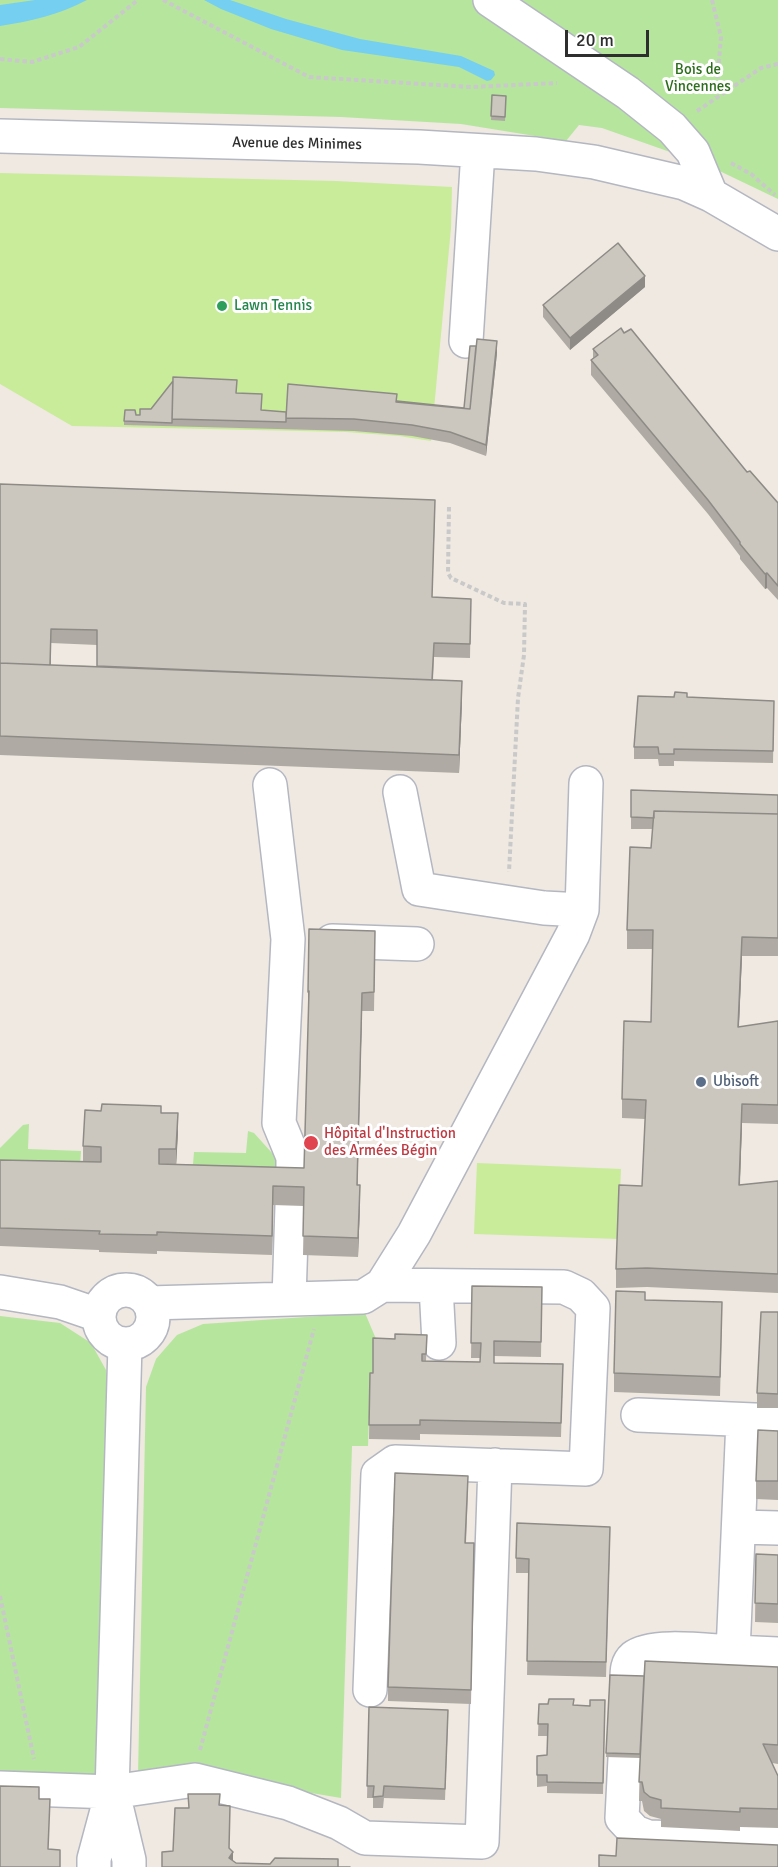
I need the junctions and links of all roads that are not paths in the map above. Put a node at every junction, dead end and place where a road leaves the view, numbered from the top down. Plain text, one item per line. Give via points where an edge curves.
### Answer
1 (490, 0) edge
2 (0, 136) edge
3 (478, 151) junction
4 (711, 195) junction
5 (778, 234) edge
6 (466, 341) dead end
7 (586, 783) dead end
8 (270, 785) dead end
9 (400, 792) dead end
10 (582, 910) junction
11 (288, 939) junction
12 (417, 944) dead end
13 (382, 1285) junction
14 (436, 1286) junction
15 (0, 1292) edge
16 (290, 1299) junction
17 (149, 1303) junction
18 (98, 1315) junction
19 (439, 1343) dead end
20 (125, 1345) junction
21 (638, 1415) dead end
22 (743, 1420) junction
23 (778, 1421) edge
24 (495, 1465) junction
25 (739, 1527) junction
26 (778, 1528) edge
27 (733, 1652) junction
28 (778, 1654) edge
29 (627, 1679) edge
30 (370, 1690) dead end
31 (625, 1758) edge
32 (0, 1788) edge
33 (112, 1792) junction
34 (778, 1841) edge
35 (94, 1867) edge
36 (129, 1867) edge

1 - 4 street via 628,93 681,138 693,152
2 - 3 street, Avenue des Minimes
3 - 4 street, Avenue des Minimes via 594,162 684,183
3 - 6 street
4 - 5 street, Avenue des Minimes
7 - 10 street
8 - 11 street
9 - 10 street via 419,889
10 - 13 street via 573,934 414,1234
11 - 12 street
11 - 16 street via 279,1123 293,1157
13 - 14 street
13 - 16 street via 363,1297
14 - 19 street
14 - 24 street via 564,1287 581,1295 593,1308 586,1469
15 - 18 street via 60,1302
16 - 17 street
17 - 18 street via 131,1290 119,1290 102,1304
17 - 20 street via 152,1326 137,1343
18 - 20 street via 105,1336
20 - 33 street
21 - 22 street
22 - 23 street
22 - 25 street
24 - 30 street via 395,1462 378,1474
24 - 33 street via 482,1842 365,1838 288,1803 195,1780
25 - 26 street
25 - 27 street
27 - 28 street
27 - 29 street via 649,1650 632,1659
31 - 34 street via 622,1818 634,1832 648,1837
32 - 33 street
33 - 35 street
33 - 36 street

